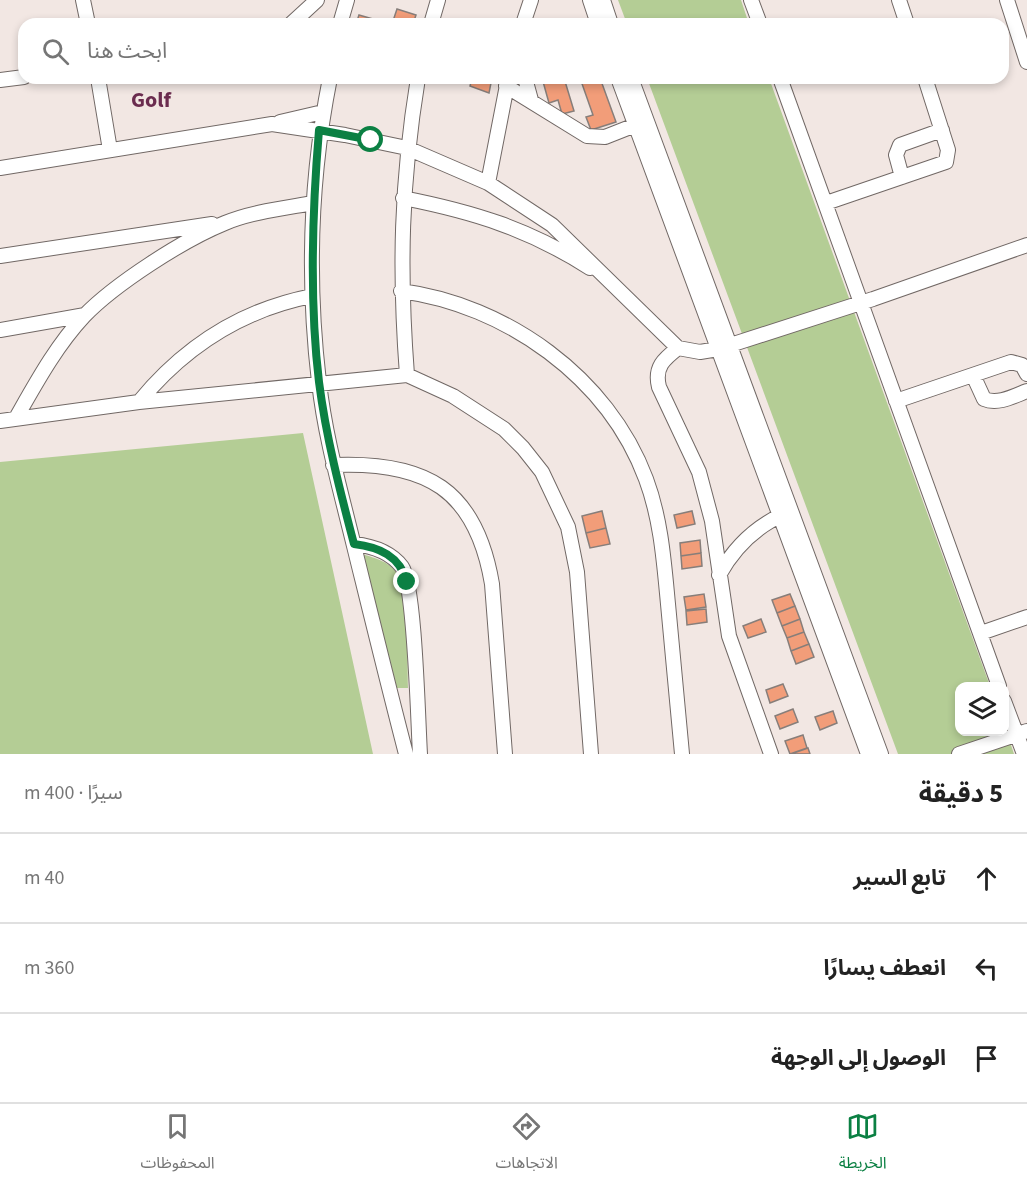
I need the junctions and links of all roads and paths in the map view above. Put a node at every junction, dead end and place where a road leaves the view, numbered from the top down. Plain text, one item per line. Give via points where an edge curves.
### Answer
1 (83, 0) edge
2 (317, 0) edge
3 (347, 0) edge
4 (438, 0) edge
5 (531, 0) edge
6 (590, 0) edge
7 (603, 0) edge
8 (751, 0) edge
9 (899, 0) edge
10 (1007, 0) edge
11 (87, 18) edge
12 (298, 18) edge
13 (342, 18) edge
14 (433, 18) edge
15 (525, 18) edge
16 (596, 18) edge
17 (609, 18) edge
18 (758, 18) edge
19 (905, 18) edge
20 (1027, 62) edge
21 (18, 78) edge
22 (0, 81) edge
23 (99, 84) edge
24 (329, 84) edge
25 (417, 84) edge
26 (507, 84) edge
27 (510, 84) edge
28 (527, 84) edge
29 (621, 84) edge
30 (632, 84) edge
31 (782, 84) edge
32 (927, 84) edge
33 (531, 100) junction
34 (323, 111) junction
35 (641, 123) junction
36 (272, 124) junction
37 (319, 130) junction
38 (942, 130) junction
39 (406, 148) junction
40 (110, 150) junction
41 (0, 168) edge
42 (902, 177) junction
43 (488, 183) junction
44 (403, 198) junction
45 (313, 202) junction
46 (826, 203) junction
47 (227, 222) junction
48 (1027, 245) edge
49 (0, 256) edge
50 (610, 281) junction
51 (401, 291) junction
52 (312, 296) junction
53 (861, 302) junction
54 (85, 315) junction
55 (0, 330) edge
56 (723, 347) junction
57 (678, 348) junction
58 (1027, 374) edge
59 (407, 375) junction
60 (973, 375) junction
61 (319, 383) junction
62 (1027, 391) edge
63 (896, 401) junction
64 (139, 402) junction
65 (16, 418) junction
66 (0, 421) edge
67 (333, 465) junction
68 (785, 513) junction
69 (354, 544) junction
70 (719, 575) junction
71 (1027, 617) edge
72 (981, 633) junction
73 (997, 682) edge
74 (1009, 709) edge
75 (1022, 733) edge
76 (406, 754) edge
77 (420, 754) edge
78 (505, 754) edge
79 (591, 754) edge
80 (681, 754) edge
81 (771, 754) edge
82 (868, 754) edge
83 (882, 754) edge
84 (959, 754) edge
85 (1024, 754) edge

1 - 11 street
2 - 12 street
3 - 13 street
4 - 14 street
5 - 15 street
6 - 16 street
7 - 17 street
8 - 18 street
9 - 19 street
10 - 20 street
21 - 22 street
23 - 40 street
24 - 34 street
25 - 39 street
26 - 43 street
27 - 33 street
28 - 33 street
29 - 35 street
30 - 35 street
31 - 46 street
32 - 38 street
33 - 35 street via 596,138
34 - 36 street
34 - 37 street
35 - 56 street
36 - 37 street
36 - 40 street
37 - 39 street
37 - 45 street
38 - 42 street via 900,145 896,155
38 - 42 street via 949,157 946,162
39 - 43 street
39 - 44 street
40 - 41 street
42 - 46 street
43 - 50 street via 561,232
44 - 50 street via 510,225 545,241
44 - 51 street
45 - 47 street
45 - 52 street
46 - 53 street
47 - 49 street
47 - 54 street via 174,250
48 - 53 street
50 - 57 street
51 - 59 street
51 - 80 street via 470,308 534,341 571,369 629,444 645,478 663,546
52 - 61 street
52 - 64 street via 252,314 210,335 171,366
53 - 56 street
53 - 63 street
54 - 55 street
54 - 65 street via 55,353
56 - 57 street via 700,352
56 - 68 street
57 - 70 street via 659,366 658,387 699,472 710,512
58 - 60 street via 1022,365 1011,362
59 - 61 street
59 - 79 street via 453,396 504,429 542,471 556,496 568,527 577,572
60 - 62 street via 984,399 989,401
60 - 63 street
61 - 64 street
61 - 67 street
63 - 72 street
64 - 65 street
65 - 66 street
67 - 69 street
67 - 78 street via 368,464 407,470 445,491 473,520 492,584
68 - 70 street via 744,540
68 - 82 street
68 - 83 street
69 - 76 street
69 - 77 street via 385,552 404,568 412,620
70 - 81 street via 729,636
71 - 72 street
72 - 73 street
74 - 75 street
75 - 84 street
75 - 85 street

